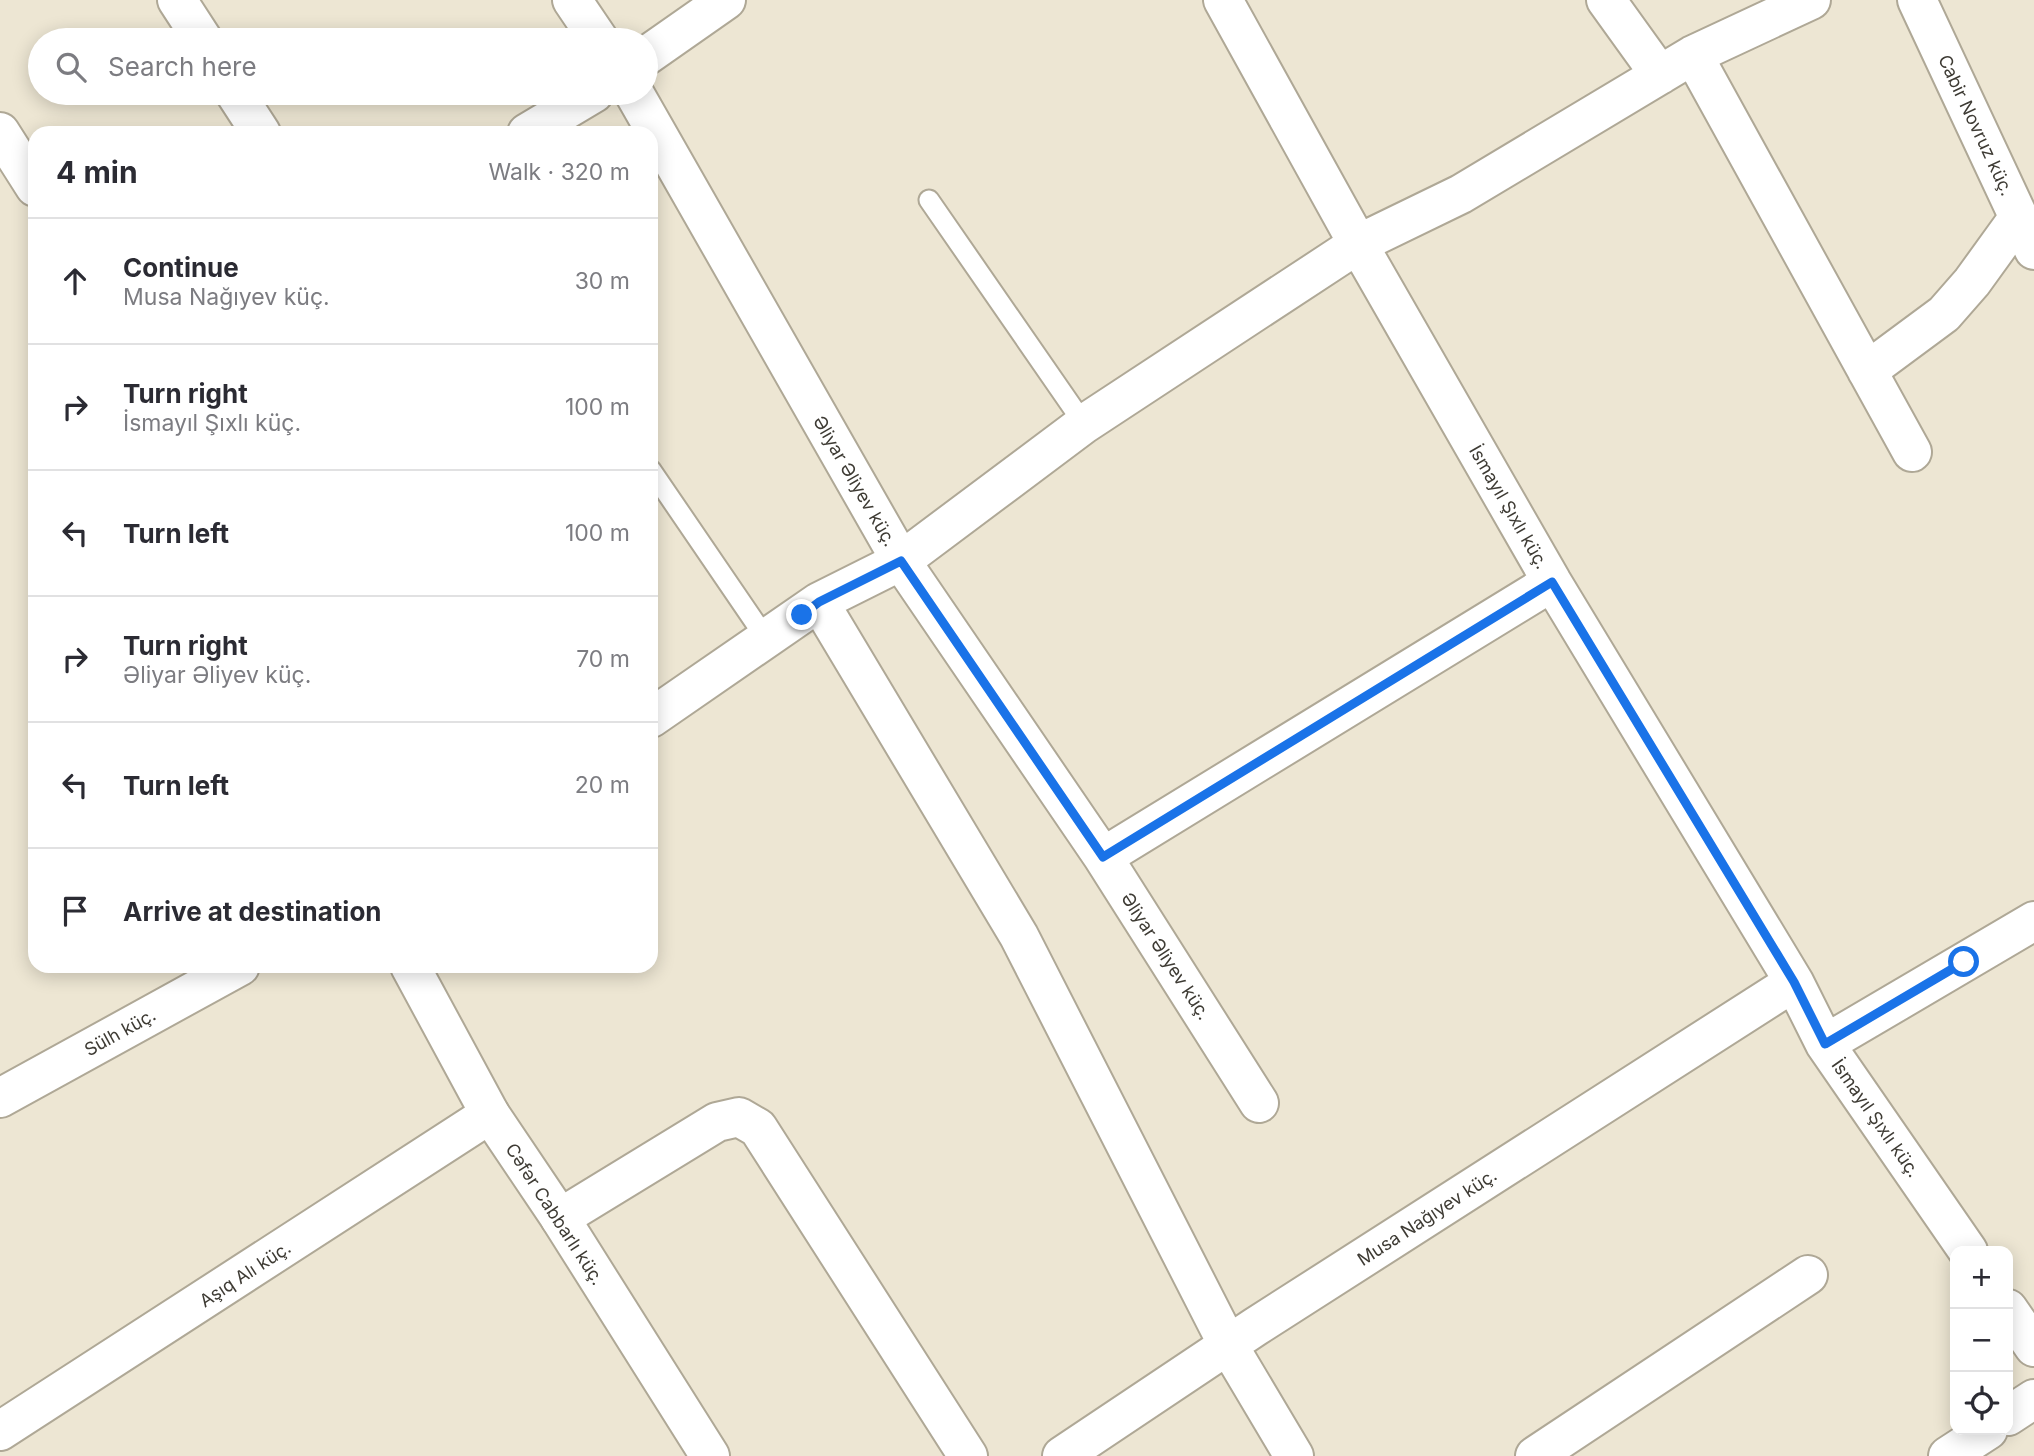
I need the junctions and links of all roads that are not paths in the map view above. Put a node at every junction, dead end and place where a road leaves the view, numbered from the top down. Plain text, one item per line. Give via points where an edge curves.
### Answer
1 (177, 0) edge
2 (572, 0) edge
3 (726, 0) edge
4 (1223, 0) edge
5 (1606, 0) edge
6 (1811, 0) edge
7 (1917, 0) edge
8 (195, 28) edge
9 (591, 28) edge
10 (658, 48) edge
11 (1693, 55) junction
12 (1660, 75) junction
13 (243, 105) edge
14 (574, 105) edge
15 (641, 105) edge
16 (256, 126) edge
17 (539, 126) edge
18 (654, 126) edge
19 (0, 132) edge
20 (658, 132) edge
21 (28, 176) edge
22 (929, 200) dead end
23 (2026, 233) edge
24 (1358, 244) junction
25 (1867, 371) junction
26 (1084, 424) junction
27 (1912, 452) dead end
28 (658, 480) edge
29 (901, 561) junction
30 (1552, 582) junction
31 (819, 602) junction
32 (767, 640) junction
33 (658, 713) edge
34 (1103, 857) junction
35 (2034, 921) edge
36 (227, 973) edge
37 (414, 973) edge
38 (1794, 982) junction
39 (1825, 1044) junction
40 (0, 1098) edge
41 (1259, 1103) dead end
42 (490, 1114) junction
43 (560, 1218) junction
44 (1965, 1246) edge
45 (1808, 1275) dead end
46 (2013, 1316) edge
47 (1228, 1345) junction
48 (2034, 1347) edge
49 (2034, 1399) edge
50 (2013, 1413) edge
51 (0, 1431) edge
52 (1980, 1435) edge
53 (710, 1456) edge
54 (968, 1456) edge
55 (1062, 1456) edge
56 (1294, 1456) edge
57 (1535, 1456) edge
58 (1948, 1456) edge

1 - 8 street
2 - 9 street
3 - 10 street
4 - 24 street, İsmayıl Şıxlı küç.
5 - 12 street
6 - 11 street
7 - 23 street, Cabir Novruz küç.
11 - 12 street
11 - 25 street
12 - 24 street via 1461,194
13 - 16 street
14 - 17 street
15 - 18 street, Əliyar Əliyev küç.
19 - 21 street
20 - 29 street, Əliyar Əliyev küç. via 746,295
22 - 26 lane
23 - 25 street via 1944,314
24 - 26 street
24 - 30 street, İsmayıl Şıxlı küç.
25 - 27 street
26 - 29 street
28 - 32 lane
29 - 31 street
29 - 34 street, Əliyar Əliyev küç.
30 - 34 street
30 - 38 street, İsmayıl Şıxlı küç.
31 - 32 street
31 - 47 street via 1019,936
32 - 33 street
34 - 41 street, Əliyar Əliyev küç.
35 - 39 street
36 - 40 street, Sülh küç.
37 - 42 street, Cəfər Cabbarlı küç.
38 - 39 street, İsmayıl Şıxlı küç.
38 - 47 street, Musa Nağıyev küç.
39 - 44 street, İsmayıl Şıxlı küç.
42 - 43 street, Cəfər Cabbarlı küç.
42 - 51 street, Aşıq Alı küç.
43 - 53 street, Cəfər Cabbarlı küç.
43 - 54 street via 717,1122 739,1117 758,1128
45 - 57 street
46 - 48 street
47 - 55 street, Musa Nağıyev küç.
47 - 56 street
49 - 50 street
52 - 58 street

